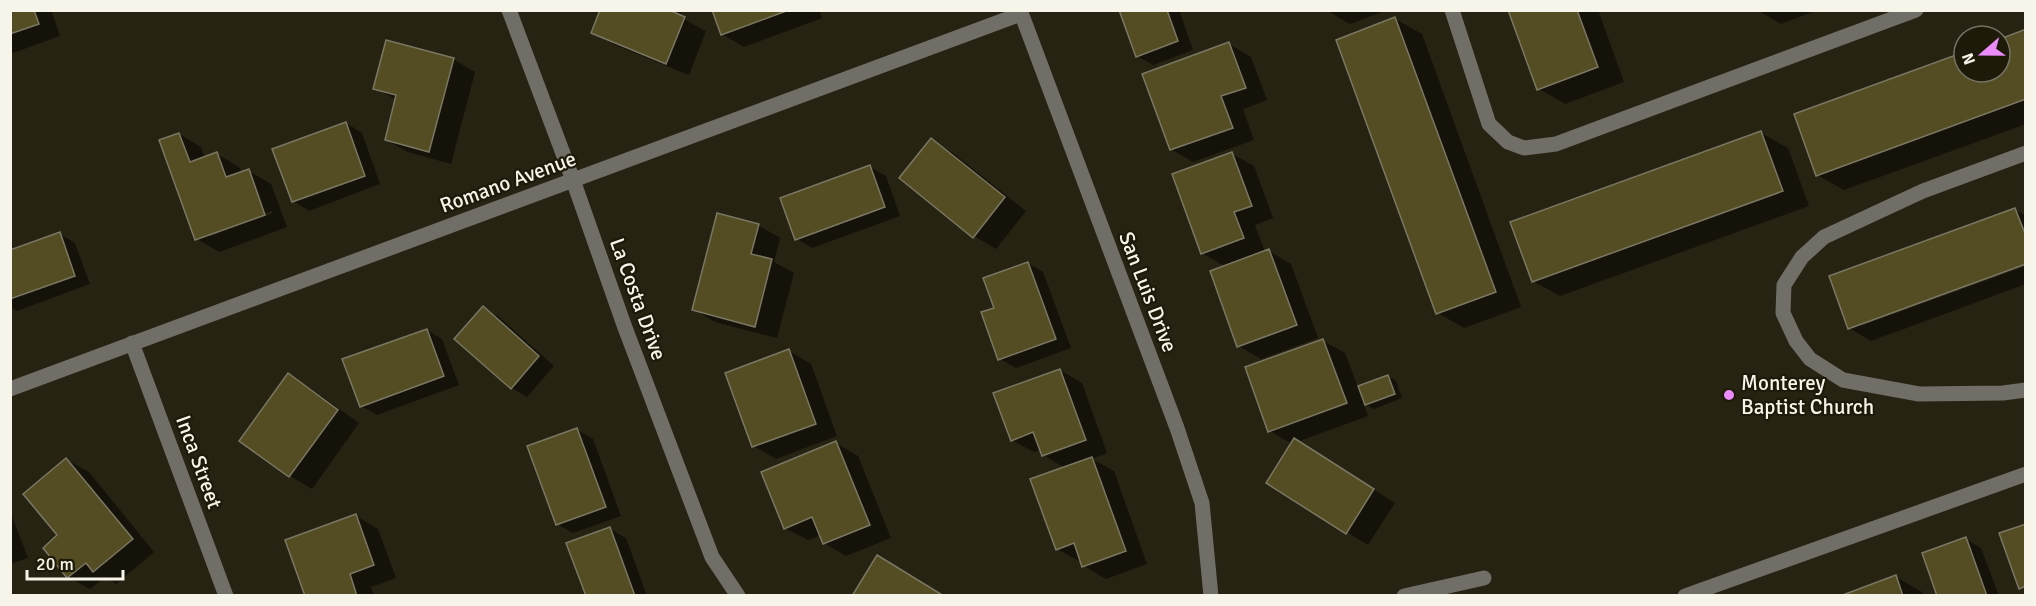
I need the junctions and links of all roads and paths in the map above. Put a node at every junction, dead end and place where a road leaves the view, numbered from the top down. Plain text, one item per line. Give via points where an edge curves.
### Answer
1 (509, 10) edge
2 (1452, 10) edge
3 (1916, 10) edge
4 (1020, 12) edge
5 (2025, 153) edge
6 (573, 180) junction
7 (132, 343) junction
8 (10, 389) edge
9 (2025, 390) edge
10 (2025, 474) edge
11 (1484, 578) dead end
12 (226, 596) edge
13 (738, 596) edge
14 (1211, 596) edge
15 (1404, 596) edge
16 (1685, 596) edge

1 - 6 street, La Costa Drive
2 - 3 street via 1490,124 1509,142 1524,148 1556,144
4 - 6 street, Romano Avenue
4 - 14 street, San Luis Drive via 1202,503
5 - 9 street via 1923,191 1824,237 1802,257 1784,285 1783,313 1810,359 1843,380 1919,394
6 - 7 street, Romano Avenue
6 - 13 street, La Costa Drive via 712,557
7 - 8 street, Romano Avenue
7 - 12 street, Inca Street
10 - 16 street
11 - 15 street

